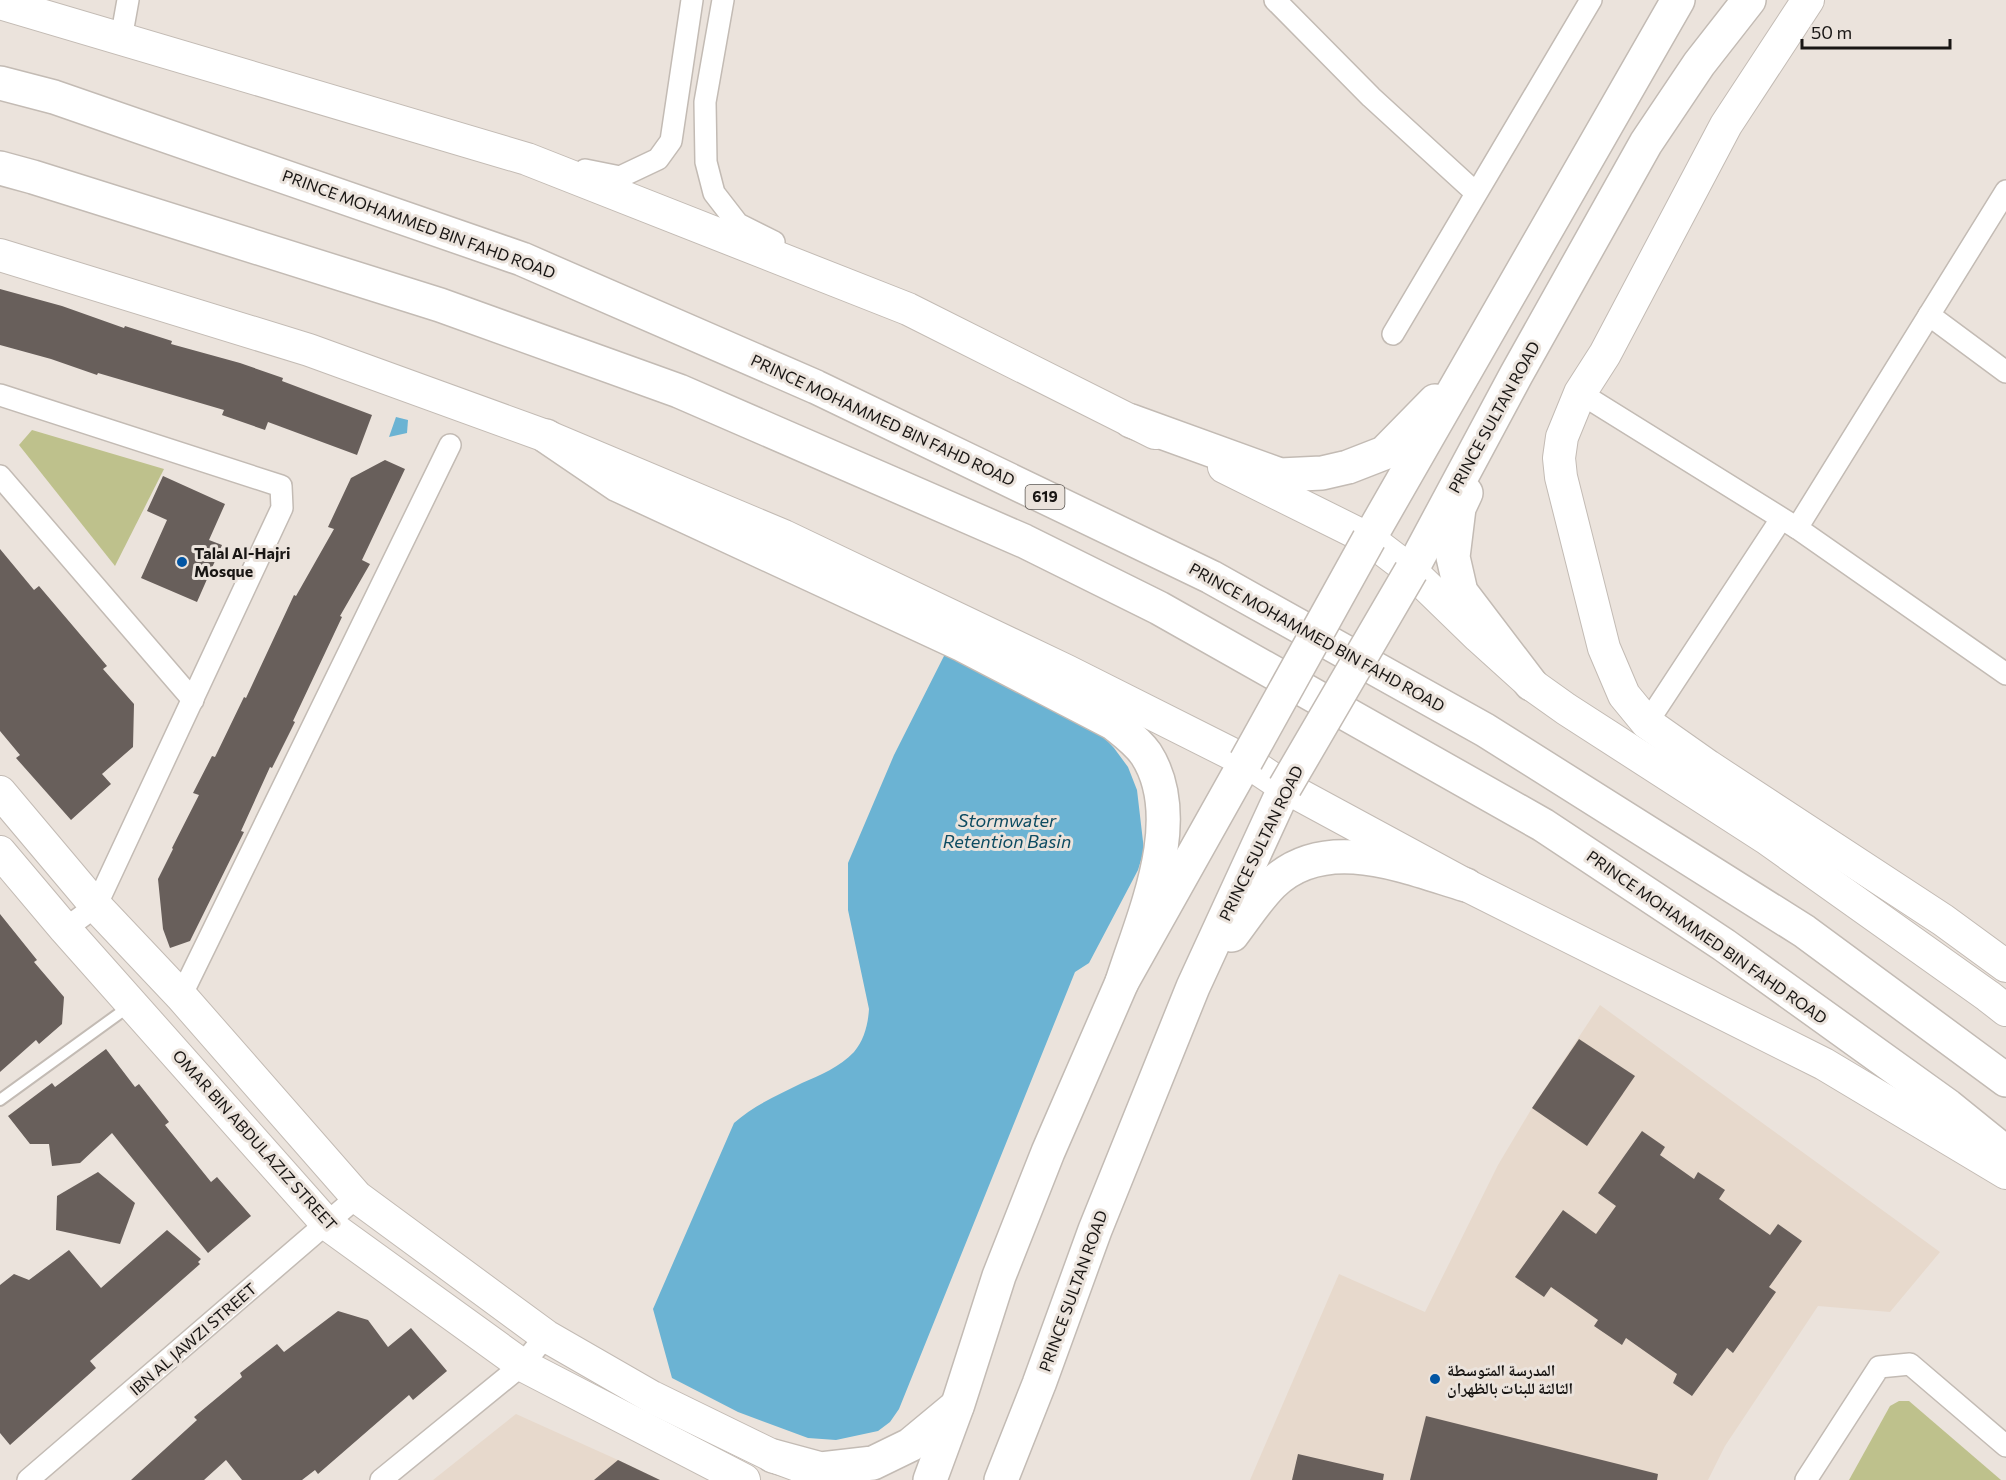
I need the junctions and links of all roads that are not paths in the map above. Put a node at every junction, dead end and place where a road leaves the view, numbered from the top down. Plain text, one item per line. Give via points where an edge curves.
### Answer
1 (128, 0) edge
2 (692, 0) edge
3 (723, 0) edge
4 (1592, 0) edge
5 (1678, 0) edge
6 (1749, 0) edge
7 (1808, 0) edge
8 (1282, 2) edge
9 (0, 3) edge
10 (121, 39) junction
11 (0, 69) edge
12 (0, 83) edge
13 (54, 97) junction
14 (527, 159) junction
15 (0, 168) edge
16 (2006, 191) edge
17 (1476, 193) junction
18 (0, 255) edge
19 (908, 309) junction
20 (1929, 315) junction
21 (1496, 320) junction
22 (1393, 334) dead end
23 (2006, 372) edge
24 (1516, 375) junction
25 (1580, 393) junction
26 (0, 396) edge
27 (1131, 421) junction
28 (546, 436) junction
29 (450, 445) dead end
30 (0, 476) edge
31 (1789, 523) junction
32 (1369, 539) junction
33 (1411, 571) junction
34 (2006, 674) edge
35 (1532, 684) junction
36 (193, 700) junction
37 (1647, 723) junction
38 (1246, 761) junction
39 (1285, 787) junction
40 (0, 792) edge
41 (0, 852) edge
42 (1466, 885) junction
43 (96, 906) junction
44 (65, 929) junction
45 (2006, 966) edge
46 (1122, 982) junction
47 (1193, 987) junction
48 (181, 996) junction
49 (132, 1004) junction
50 (2006, 1010) edge
51 (2006, 1080) edge
52 (0, 1100) edge
53 (2006, 1153) edge
54 (2006, 1173) edge
55 (357, 1197) junction
56 (327, 1224) junction
57 (546, 1336) junction
58 (522, 1365) junction
59 (958, 1404) junction
60 (1023, 1422) junction
61 (2006, 1446) edge
62 (773, 1456) junction
63 (28, 1480) edge
64 (381, 1480) edge
65 (744, 1480) edge
66 (827, 1480) edge
67 (930, 1480) edge
68 (1001, 1480) edge
69 (1016, 1480) edge
70 (1806, 1480) edge

1 - 10 street
2 - 14 street via 671,141 658,159 620,177
3 - 19 street via 705,102 706,162 714,193 738,224
4 - 17 street
5 - 21 main road
6 - 24 main road, PRINCE SULTAN ROAD via 1699,64 1646,143
7 - 25 main road via 1725,125 1605,354
8 - 17 street via 1371,97
9 - 10 main road
10 - 14 main road
11 - 13 main road
12 - 13 main road, PRINCE MOHAMMED BIN FAHD ROAD / 619
13 - 51 main road, PRINCE MOHAMMED BIN FAHD ROAD / 619 via 522,259 816,387 1201,572 1535,761 1804,931
14 - 19 main road
15 - 53 main road, PRINCE MOHAMMED BIN FAHD ROAD via 440,305 679,391 1024,541 1138,597 1543,825 1734,952 1948,1106
16 - 20 street
17 - 22 street
18 - 28 main road via 309,350
19 - 27 main road
20 - 23 street
20 - 31 street
21 - 27 main road via 1431,406 1384,453 1348,467 1280,476
21 - 32 main road
24 - 33 main road, PRINCE SULTAN ROAD
24 - 35 main road via 1459,508 1453,557 1461,592
25 - 31 street
25 - 37 main road via 1562,437 1561,477 1604,648 1623,695
26 - 36 street via 281,486 282,508
27 - 32 main road
28 - 38 main road via 784,536
28 - 46 main road via 618,485 963,645 1113,723 1130,737 1145,753 1157,777 1164,806 1161,858
29 - 48 street
30 - 36 street
31 - 34 street
31 - 37 street
32 - 33 main road
32 - 38 main road, bridge
33 - 35 main road
33 - 39 main road, PRINCE SULTAN ROAD, bridge
35 - 50 main road via 1766,838
36 - 43 street
37 - 45 main road
38 - 39 main road
38 - 46 main road
39 - 42 main road
39 - 47 main road, PRINCE SULTAN ROAD
40 - 43 main road
41 - 44 main road, OMAR BIN ABDULAZIZ STREET
42 - 47 main road via 1387,862 1354,857 1320,859 1299,866 1273,883
42 - 54 main road via 1824,1064
43 - 44 street
43 - 48 main road
44 - 49 main road, OMAR BIN ABDULAZIZ STREET
46 - 59 main road via 999,1276
47 - 60 main road, PRINCE SULTAN ROAD
48 - 55 main road
49 - 52 lane
49 - 56 main road, OMAR BIN ABDULAZIZ STREET
55 - 56 street, IBN AL JAWZI STREET
55 - 57 main road
56 - 58 main road, OMAR BIN ABDULAZIZ STREET
56 - 63 street, IBN AL JAWZI STREET
57 - 58 street
57 - 62 main road via 652,1397
58 - 64 street
58 - 65 main road, OMAR BIN ABDULAZIZ STREET
59 - 62 main road via 910,1445 873,1463 820,1469
59 - 67 main road
60 - 68 main road, PRINCE SULTAN ROAD
60 - 69 main road
61 - 70 street via 1910,1364 1879,1367
62 - 66 main road

